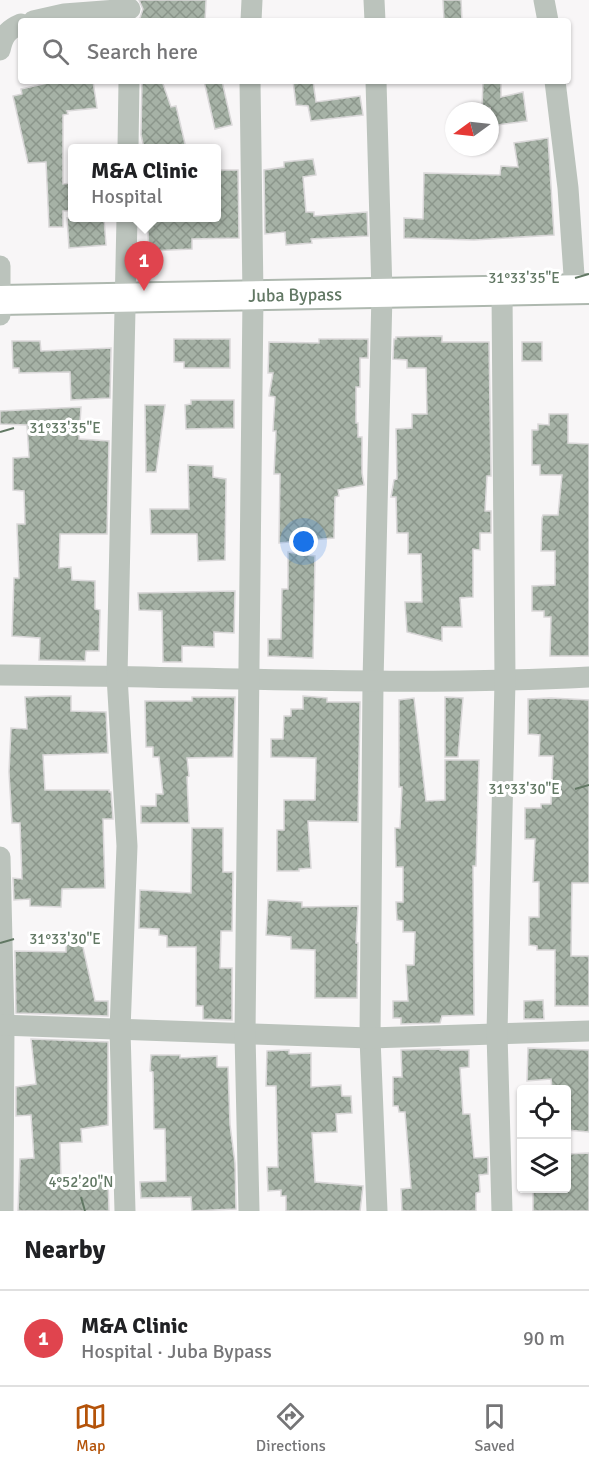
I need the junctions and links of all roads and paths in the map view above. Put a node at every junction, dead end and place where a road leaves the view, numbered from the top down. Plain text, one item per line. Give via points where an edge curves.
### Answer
1 (252, 0) edge
2 (374, 0) edge
3 (544, 0) edge
4 (130, 10) edge
5 (46, 18) edge
6 (251, 18) edge
7 (375, 18) edge
8 (547, 18) edge
9 (18, 25) edge
10 (0, 50) edge
11 (129, 84) edge
12 (250, 84) edge
13 (376, 84) edge
14 (555, 84) edge
15 (128, 144) edge
16 (128, 222) edge
17 (0, 266) edge
18 (582, 289) edge
19 (502, 291) junction
20 (382, 293) junction
21 (253, 296) junction
22 (126, 298) junction
23 (0, 300) edge
24 (0, 315) edge
25 (0, 675) edge
26 (117, 676) junction
27 (589, 677) edge
28 (249, 680) junction
29 (505, 681) junction
30 (373, 682) junction
31 (0, 857) edge
32 (2, 1025) edge
33 (120, 1030) junction
34 (589, 1031) edge
35 (497, 1033) junction
36 (245, 1034) junction
37 (370, 1038) junction
38 (3, 1211) edge
39 (125, 1211) edge
40 (249, 1211) edge
41 (377, 1211) edge
42 (502, 1211) edge

1 - 6 street
2 - 7 street
3 - 8 street
4 - 5 street
9 - 10 street via 3,37
11 - 15 street
12 - 21 street
13 - 20 street
14 - 18 street
16 - 22 street
17 - 23 street
18 - 19 main road, Juba Bypass
19 - 20 main road, Juba Bypass
19 - 29 street
20 - 21 main road, Juba Bypass
20 - 30 street
21 - 22 main road, Juba Bypass
21 - 28 street
22 - 23 main road, Juba Bypass
22 - 26 street
23 - 24 street
25 - 26 street
26 - 28 street
26 - 33 street via 127,846
27 - 29 street
28 - 30 street
28 - 36 street
29 - 30 street
29 - 35 street
30 - 37 street
31 - 32 street
32 - 33 street
32 - 38 street
33 - 36 street
33 - 39 street
34 - 35 street
35 - 37 street
35 - 42 street
36 - 37 street
36 - 40 street
37 - 41 street

